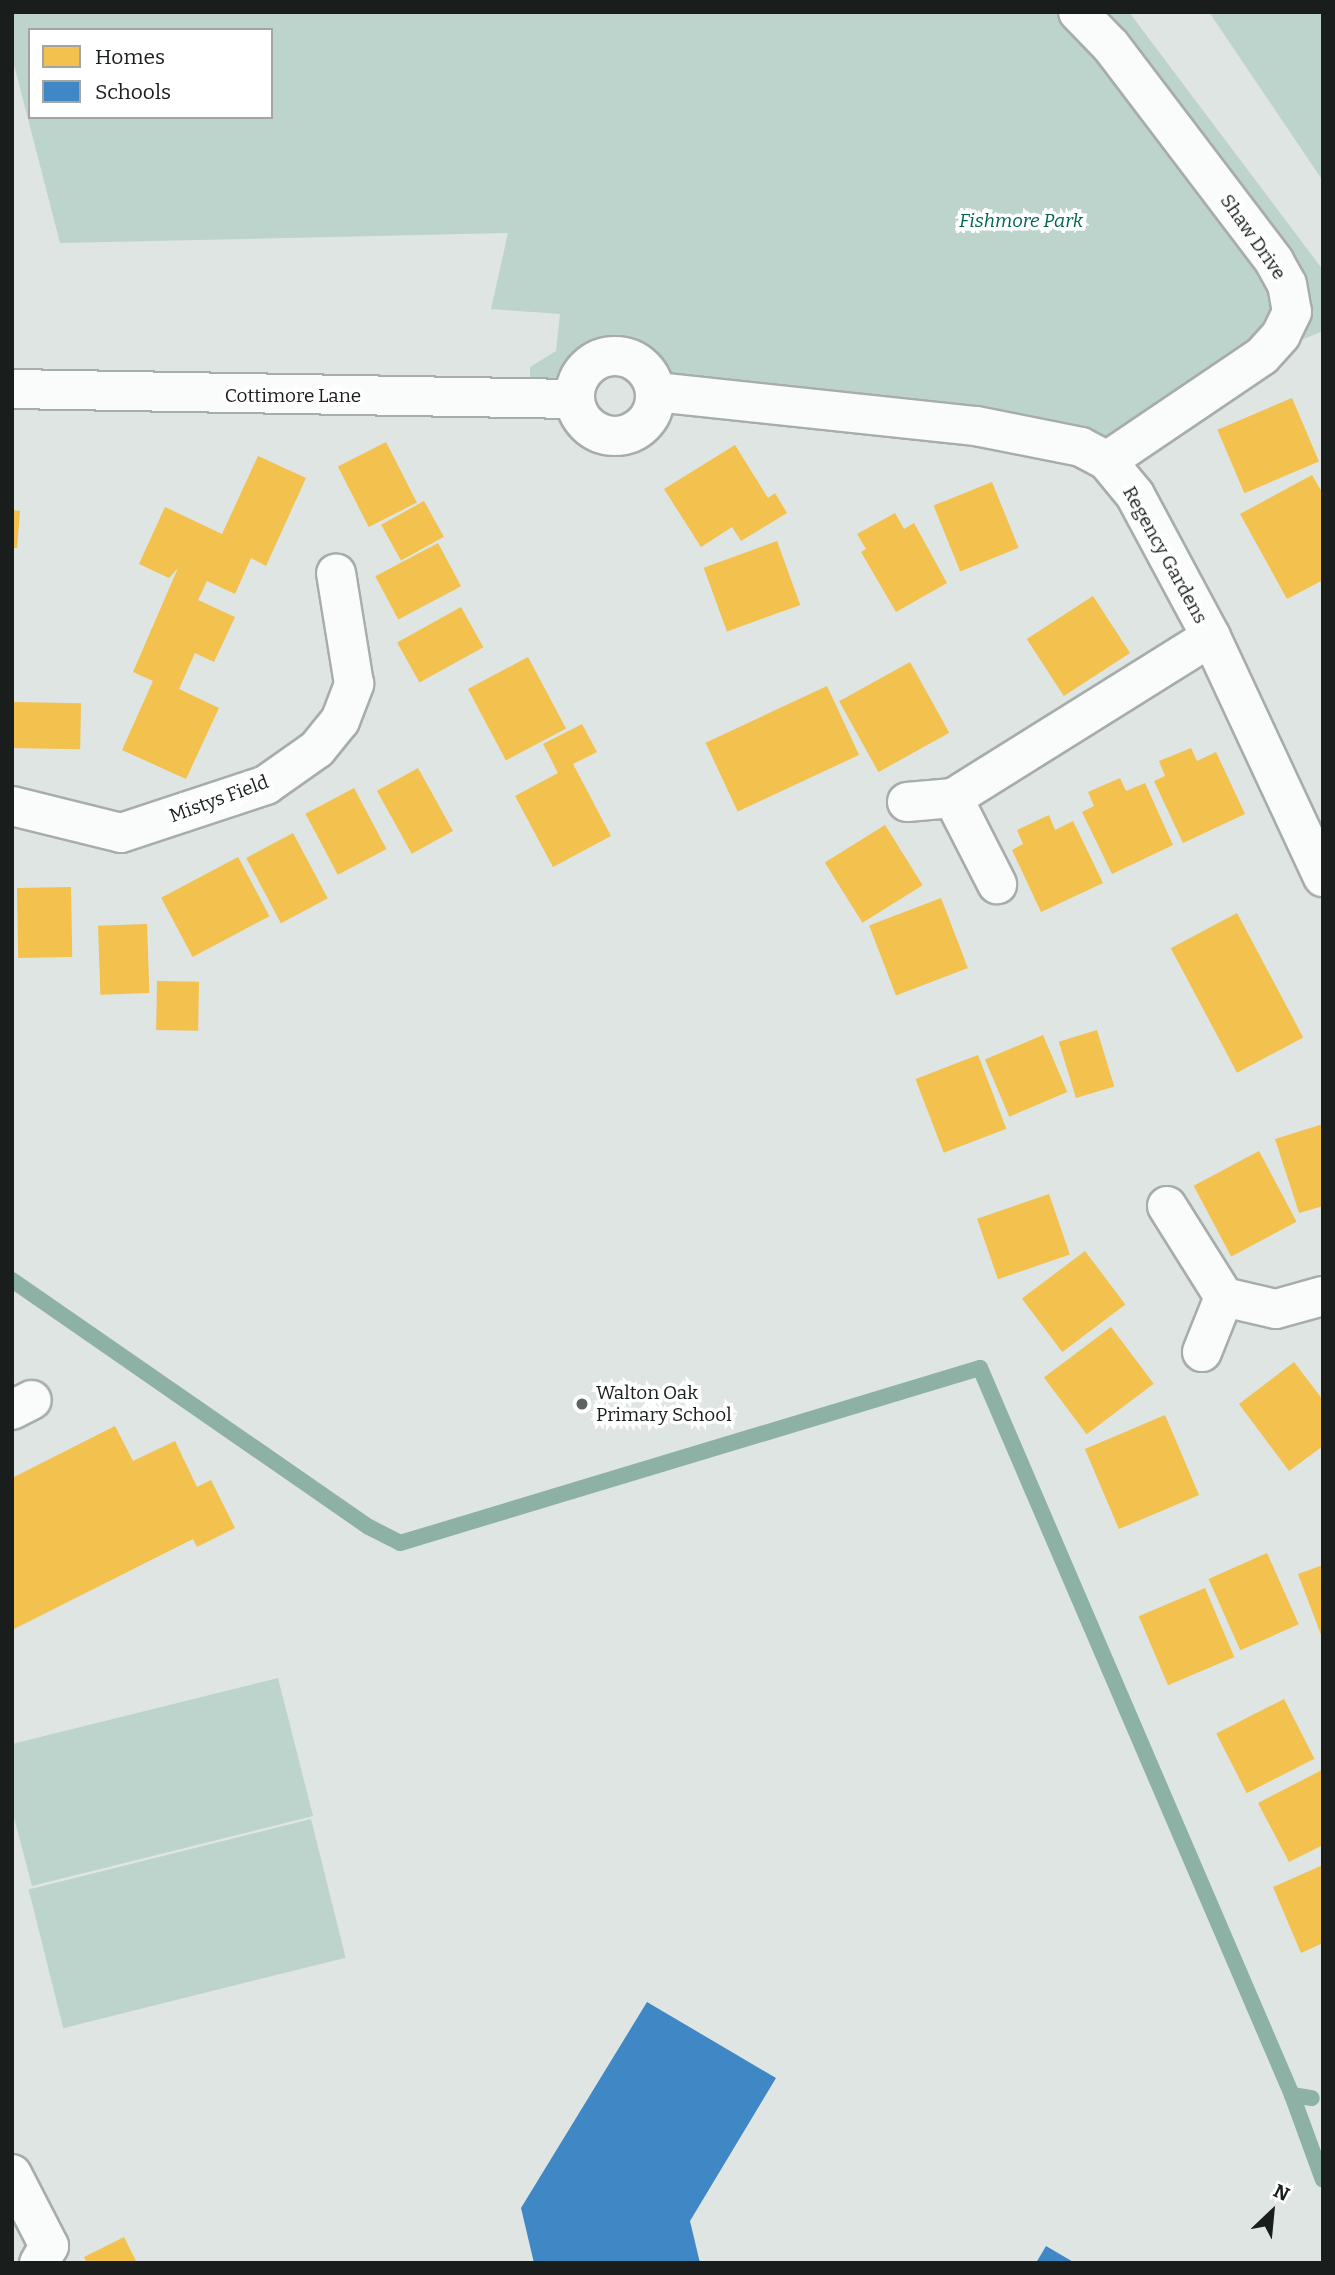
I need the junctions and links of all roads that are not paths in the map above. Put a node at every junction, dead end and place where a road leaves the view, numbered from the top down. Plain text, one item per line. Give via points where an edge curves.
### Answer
1 (1078, 12) edge
2 (12, 389) edge
3 (656, 392) junction
4 (575, 399) junction
5 (1107, 461) junction
6 (336, 573) dead end
7 (1211, 638) junction
8 (953, 798) junction
9 (908, 802) dead end
10 (12, 806) edge
11 (1323, 877) edge
12 (996, 884) dead end
13 (1167, 1206) dead end
14 (1323, 1296) edge
15 (1224, 1297) junction
16 (1202, 1353) dead end
17 (12, 2174) edge
18 (39, 2263) edge

1 - 5 street, Shaw Drive via 1111,47 1274,261 1287,285 1292,312 1281,335 1262,356
2 - 4 street, Cottimore Lane
3 - 4 street via 641,365 612,355 585,369
3 - 4 street via 655,404 642,427 618,436 594,430
3 - 5 street, Regency Gardens via 976,426 1081,447
5 - 7 street, Regency Gardens via 1135,495
6 - 10 street, Mistys Field via 354,684 340,721 317,749 267,785 121,833
7 - 8 street
7 - 11 street, Regency Gardens
8 - 9 street
8 - 12 street
13 - 15 street
14 - 15 street via 1276,1309
15 - 16 street
17 - 18 street via 50,2246

